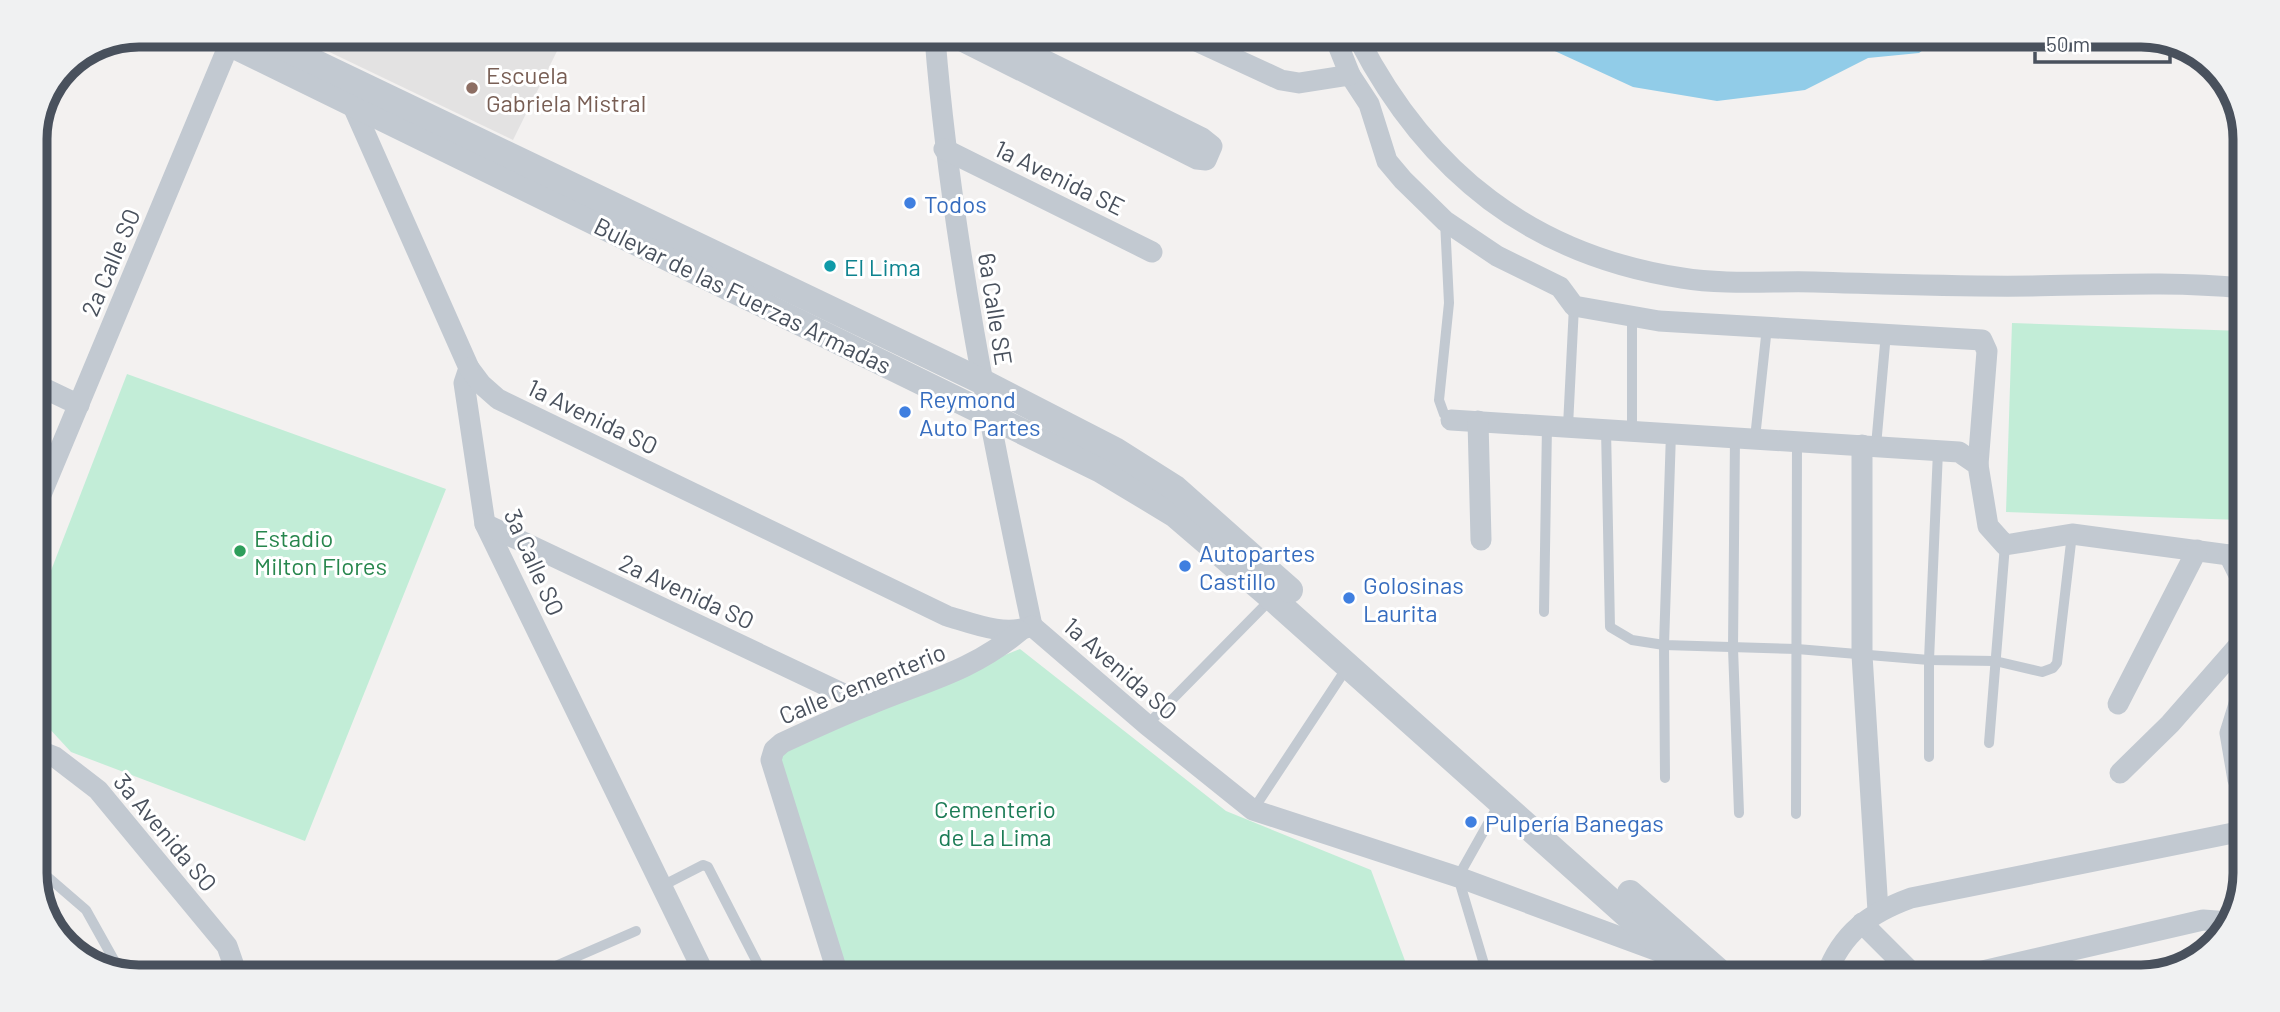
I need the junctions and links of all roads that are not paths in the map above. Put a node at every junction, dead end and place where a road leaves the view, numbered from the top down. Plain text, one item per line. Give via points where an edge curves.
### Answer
1 (221, 47) edge
2 (246, 47) edge
3 (277, 47) edge
4 (936, 47) edge
5 (974, 47) edge
6 (1018, 47) edge
7 (1209, 47) edge
8 (1339, 47) edge
9 (1363, 47) edge
10 (1350, 75) junction
11 (353, 92) junction
12 (944, 149) junction
13 (1445, 221) junction
14 (1152, 253) dead end
15 (2233, 287) edge
16 (1574, 306) junction
17 (1632, 317) junction
18 (1767, 327) junction
19 (1886, 333) junction
20 (470, 368) junction
21 (981, 381) junction
22 (47, 390) edge
23 (79, 405) junction
24 (988, 416) junction
25 (1451, 420) joint
26 (1478, 421) junction
27 (1557, 426) junction
28 (1606, 429) junction
29 (1632, 431) junction
30 (1671, 433) junction
31 (1745, 438) junction
32 (1797, 442) junction
33 (1869, 446) junction
34 (1938, 451) junction
35 (1978, 465) junction
36 (47, 481) edge
37 (485, 524) junction
38 (2072, 534) junction
39 (1482, 540) dead end
40 (2005, 545) junction
41 (2197, 550) junction
42 (2233, 554) edge
43 (1272, 598) junction
44 (1544, 612) dead end
45 (1026, 628) junction
46 (1664, 645) junction
47 (1733, 648) junction
48 (1797, 649) junction
49 (2233, 652) edge
50 (1862, 655) junction
51 (1929, 660) junction
52 (1995, 661) junction
53 (1349, 665) junction
54 (2118, 704) dead end
55 (867, 705) junction
56 (2233, 723) edge
57 (1147, 725) junction
58 (1989, 743) dead end
59 (2233, 751) edge
60 (47, 754) edge
61 (1929, 757) dead end
62 (2120, 773) dead end
63 (1665, 778) dead end
64 (1501, 800) junction
65 (1253, 810) junction
66 (1739, 813) dead end
67 (1796, 814) dead end
68 (2233, 833) edge
69 (47, 877) edge
70 (1458, 877) junction
71 (662, 886) junction
72 (1870, 917) junction
73 (2218, 921) edge
74 (636, 931) dead end
75 (116, 961) edge
76 (234, 965) edge
77 (558, 965) edge
78 (701, 965) edge
79 (758, 965) edge
80 (835, 965) edge
81 (1485, 965) edge
82 (1682, 965) edge
83 (1684, 965) edge
84 (1712, 965) edge
85 (1829, 965) edge
86 (1907, 965) edge
87 (2009, 965) edge

1 - 23 street, 2a Calle SO
2 - 11 street, Bulevar de las Fuerzas Armadas
3 - 11 street, Bulevar de las Fuerzas Armadas
4 - 12 street, 6a Calle SE
5 - 6 street via 1197,159 1206,160 1210,155 1212,146 1202,138
7 - 10 street via 1281,80 1299,83
8 - 10 street
9 - 15 street via 1416,131 1449,168 1495,206 1565,247 1617,266 1685,279
10 - 13 street via 1369,104 1387,161
11 - 20 street, 3a Calle SO
11 - 21 street, Bulevar de las Fuerzas Armadas
11 - 24 street, Bulevar de las Fuerzas Armadas
12 - 14 street, 1a Avenida SE
12 - 21 street, 6a Calle SE
13 - 16 street via 1497,256 1560,287
13 - 25 lane via 1449,303 1439,400
16 - 17 street
16 - 27 lane
17 - 18 street
17 - 29 lane
18 - 19 street
18 - 31 lane
19 - 33 lane
19 - 35 street via 1982,340 1987,351
20 - 37 street, 3a Calle SO via 464,383
20 - 45 street, 1a Avenida SO via 498,399 947,616 975,625
21 - 24 street, 6a Calle SE
21 - 84 street, Bulevar de las Fuerzas Armadas via 1115,450 1175,488
22 - 23 street
23 - 36 street, 2a Calle SO
24 - 43 street, Bulevar de las Fuerzas Armadas via 1101,470 1174,514
24 - 45 street, 6a Calle SE
25 - 26 street
26 - 27 street
26 - 39 street
27 - 28 street
27 - 44 lane
28 - 29 street
28 - 46 lane via 1610,627 1632,640
29 - 30 street
30 - 31 street
30 - 46 lane
31 - 32 street
31 - 47 lane
32 - 33 street
32 - 48 lane
33 - 34 street
33 - 50 street
34 - 35 street via 1959,452
34 - 51 lane
35 - 40 street via 1988,526
37 - 55 street, 2a Avenida SO
37 - 71 street, 3a Calle SO
38 - 40 street
38 - 41 street
38 - 52 lane via 2057,663 2042,672
40 - 52 lane
41 - 42 street
41 - 54 street
43 - 53 street, Bulevar de las Fuerzas Armadas
43 - 57 lane
45 - 55 street, Calle Cementerio via 959,672
45 - 57 street, 1a Avenida SO
46 - 47 lane
46 - 63 lane
47 - 48 lane
47 - 66 lane
48 - 50 lane
48 - 67 lane
49 - 62 street
50 - 51 lane
50 - 72 street
51 - 52 lane
51 - 61 lane
52 - 58 lane
53 - 64 street, Bulevar de las Fuerzas Armadas
53 - 65 lane
55 - 80 street, Calle Cementerio via 782,743 771,760
56 - 59 street
57 - 65 street, 1a Avenida SO
60 - 76 street, 3a Avenida SO via 98,790 227,946
64 - 70 lane
64 - 83 street, Bulevar de las Fuerzas Armadas
65 - 70 street, 1a Avenida SO
68 - 72 street via 1911,898
69 - 75 lane via 86,911
70 - 81 lane
70 - 82 street, 1a Avenida SO
71 - 78 street, 3a Calle SO
71 - 79 lane via 703,865 709,867
72 - 85 street
72 - 86 street
73 - 87 street via 2203,920
74 - 77 lane

